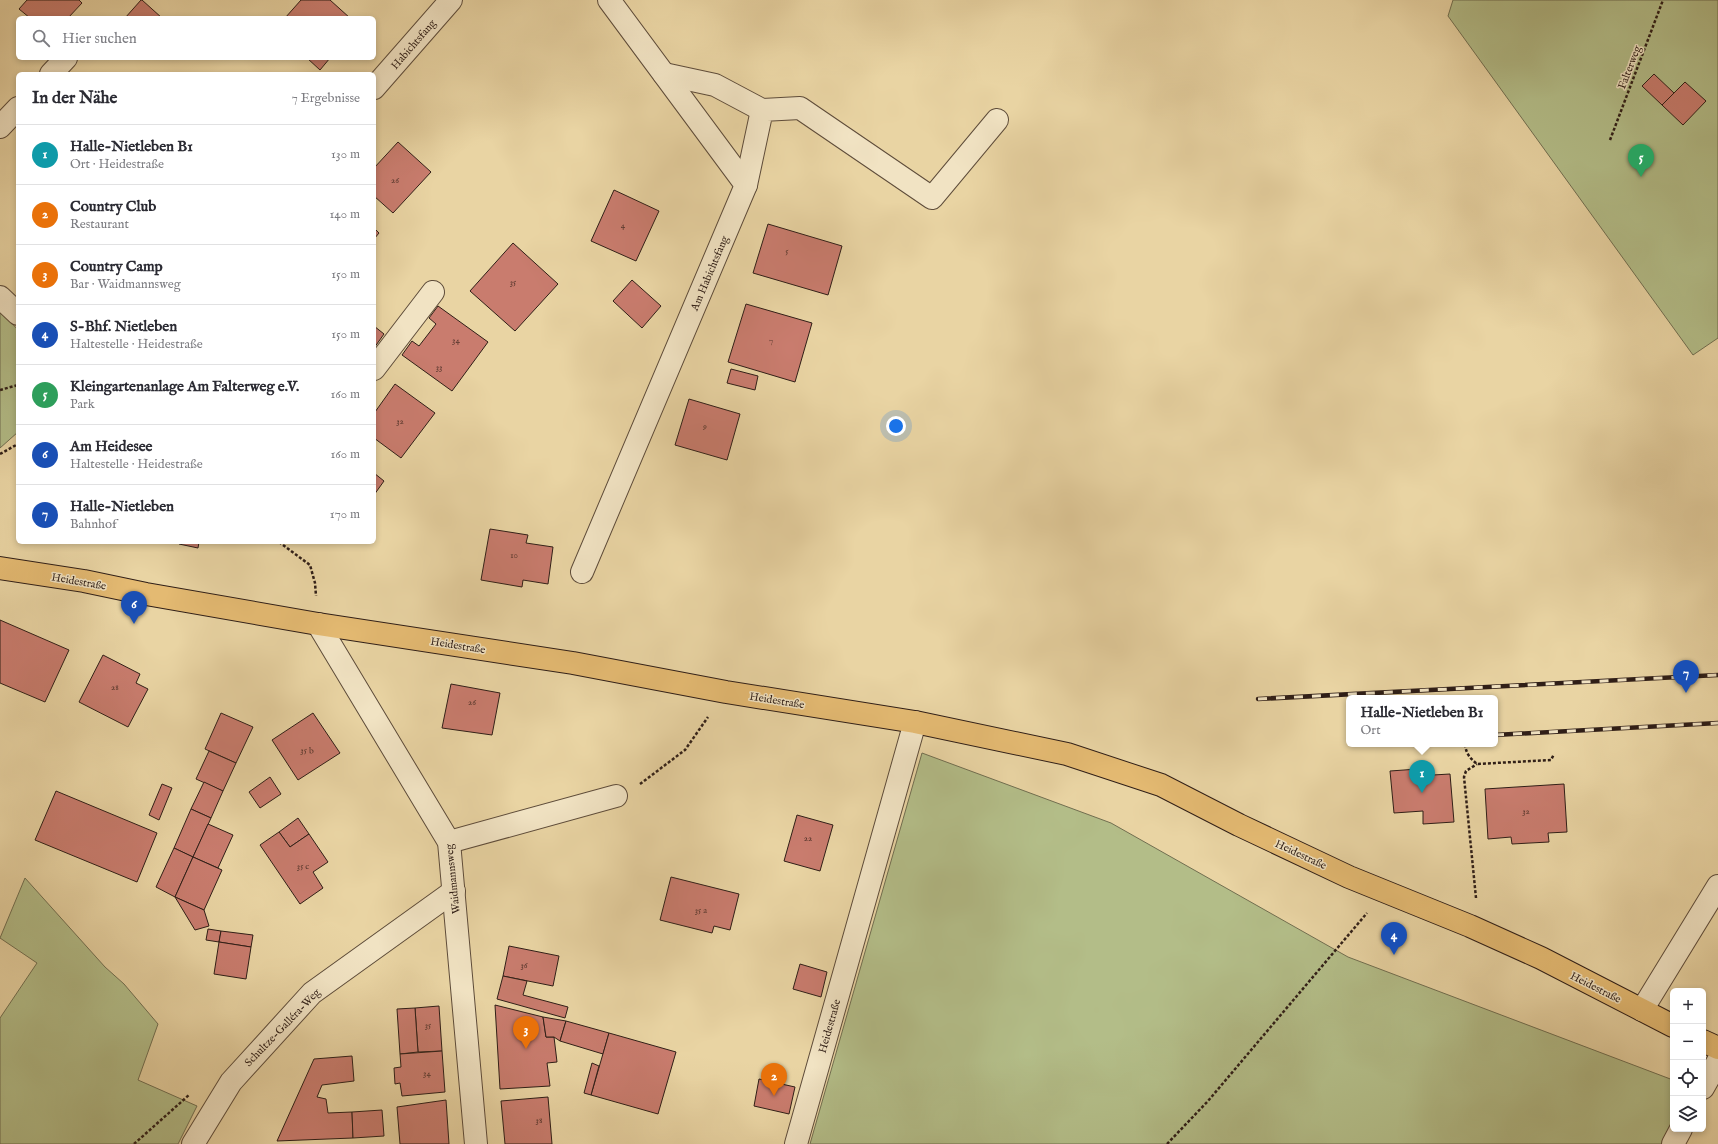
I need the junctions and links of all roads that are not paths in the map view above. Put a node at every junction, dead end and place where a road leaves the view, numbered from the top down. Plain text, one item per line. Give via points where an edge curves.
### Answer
1 (451, 0) edge
2 (609, 0) edge
3 (64, 60) edge
4 (53, 72) edge
5 (664, 74) junction
6 (376, 86) edge
7 (16, 110) edge
8 (762, 110) junction
9 (997, 120) dead end
10 (0, 127) edge
11 (746, 184) junction
12 (433, 292) dead end
13 (0, 297) edge
14 (16, 312) edge
15 (376, 366) edge
16 (0, 568) edge
17 (582, 572) dead end
18 (318, 624) junction
19 (915, 722) junction
20 (616, 796) road end
21 (449, 842) junction
22 (1718, 886) edge
23 (454, 891) junction
24 (1642, 1010) junction
25 (1670, 1024) edge
26 (1706, 1042) edge
27 (1718, 1048) edge
28 (1718, 1061) edge
29 (1706, 1083) edge
30 (1679, 1132) edge
31 (193, 1144) edge
32 (476, 1144) edge
33 (796, 1144) edge
34 (1673, 1144) edge

1 - 6 street, Habichtsfang
2 - 5 street
3 - 4 street
5 - 8 street via 715,85
5 - 11 street
7 - 10 street
8 - 9 street via 800,108 932,198
8 - 11 street, Am Habichtsfang
11 - 17 street, Am Habichtsfang
12 - 15 street
13 - 14 street
16 - 18 main road, Heidestraße
18 - 19 main road, Heidestraße via 573,663 726,692
18 - 21 street, Waidmannsweg
19 - 24 main road, Heidestraße via 1067,754 1160,784 1349,877 1541,958
19 - 33 street, Heidestraße
20 - 21 street
21 - 23 street, Waidmannsweg
22 - 24 street
23 - 31 street, Schultze-Galléra-Weg via 312,993 231,1082
23 - 32 street, Waidmannsweg
24 - 25 main road, Heidestraße
26 - 27 main road
28 - 29 street
30 - 34 street

